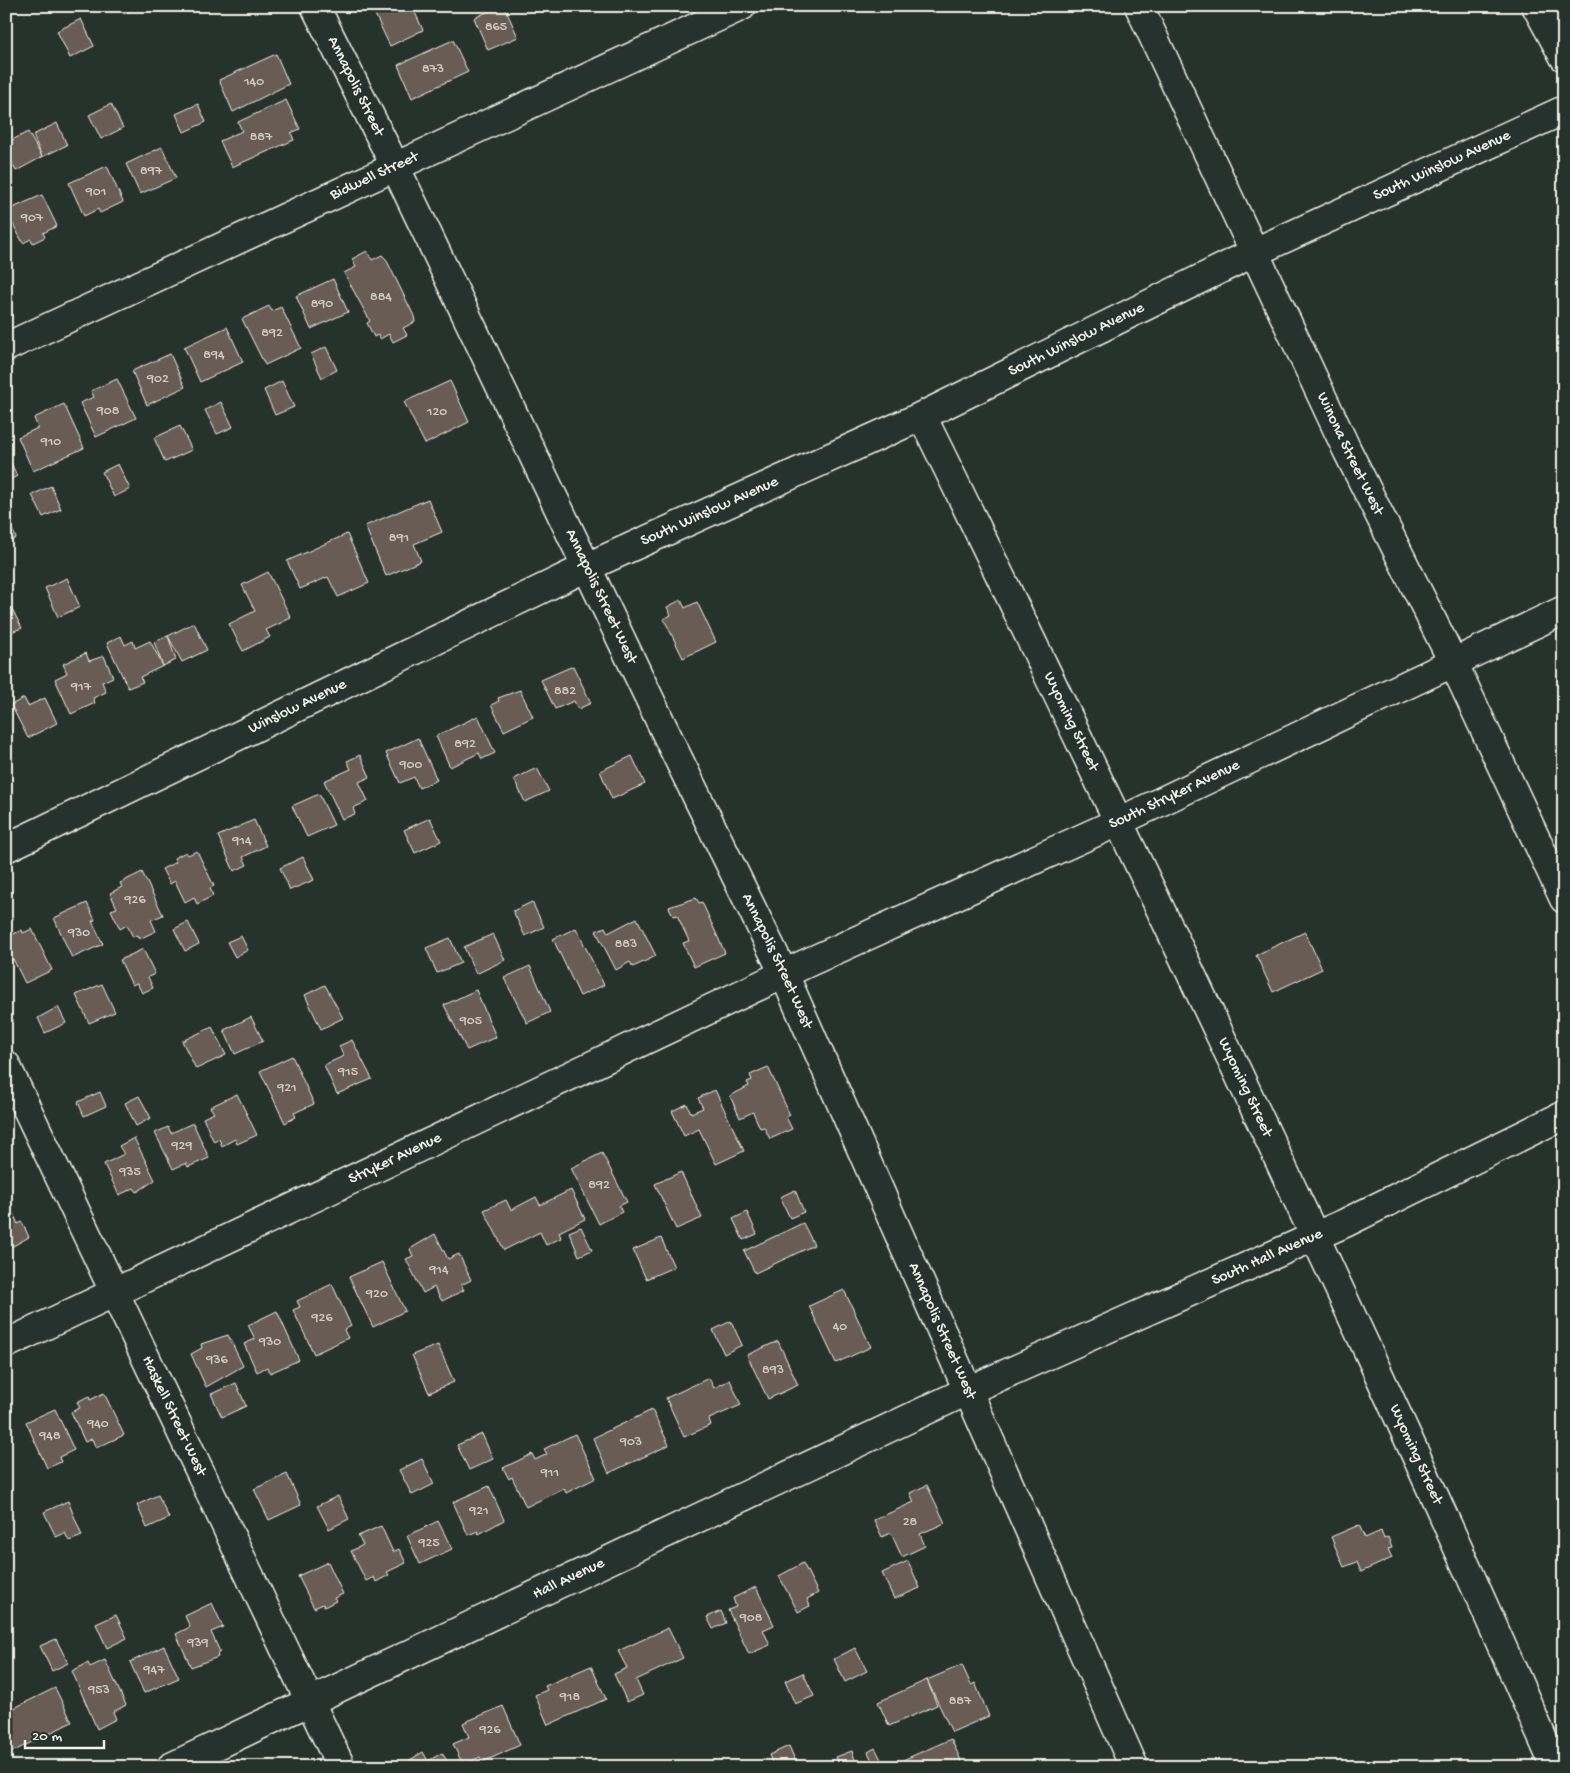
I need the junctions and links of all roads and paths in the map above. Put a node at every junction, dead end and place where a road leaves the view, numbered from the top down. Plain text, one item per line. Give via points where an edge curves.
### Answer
1 (315, 6) edge
2 (742, 6) edge
3 (1139, 6) edge
4 (1536, 6) edge
5 (1564, 57) edge
6 (1564, 110) edge
7 (396, 166) junction
8 (1256, 252) junction
9 (6, 347) edge
10 (922, 416) junction
11 (588, 567) junction
12 (1564, 610) edge
13 (1453, 662) junction
14 (1118, 822) junction
15 (6, 848) edge
16 (1564, 899) edge
17 (784, 974) junction
18 (6, 1065) edge
19 (1564, 1115) edge
20 (1316, 1237) junction
21 (114, 1291) junction
22 (6, 1344) edge
23 (967, 1392) junction
24 (311, 1700) junction
25 (171, 1767) edge
26 (341, 1767) edge
27 (1134, 1767) edge
28 (1555, 1767) edge

1 - 7 street, Annapolis Street
2 - 7 street, Bidwell Street
3 - 8 street, Winona Street West
4 - 5 street
6 - 8 street, South Winslow Avenue
7 - 9 street, Bidwell Street
7 - 11 street, Annapolis Street West
8 - 10 street, South Winslow Avenue
8 - 13 street, Winona Street West via 1347,450
10 - 11 street, South Winslow Avenue
10 - 14 street, Wyoming Street
11 - 15 street, Winslow Avenue
11 - 17 street, Annapolis Street West
12 - 13 street, South Stryker Avenue
13 - 14 street, South Stryker Avenue
13 - 16 street, Winona Street West
14 - 17 street, South Stryker Avenue
14 - 20 street, Wyoming Street
17 - 21 street, Stryker Avenue
17 - 23 street, Annapolis Street West
18 - 21 street, Haskell Street West
19 - 20 street, South Hall Avenue
20 - 23 street, South Hall Avenue
20 - 28 street, Wyoming Street
21 - 22 street, Stryker Avenue
21 - 24 street, Haskell Street West
23 - 24 street, Hall Avenue
23 - 27 street, Annapolis Street West
24 - 25 street, Hall Avenue
24 - 26 street, Haskell Street West

